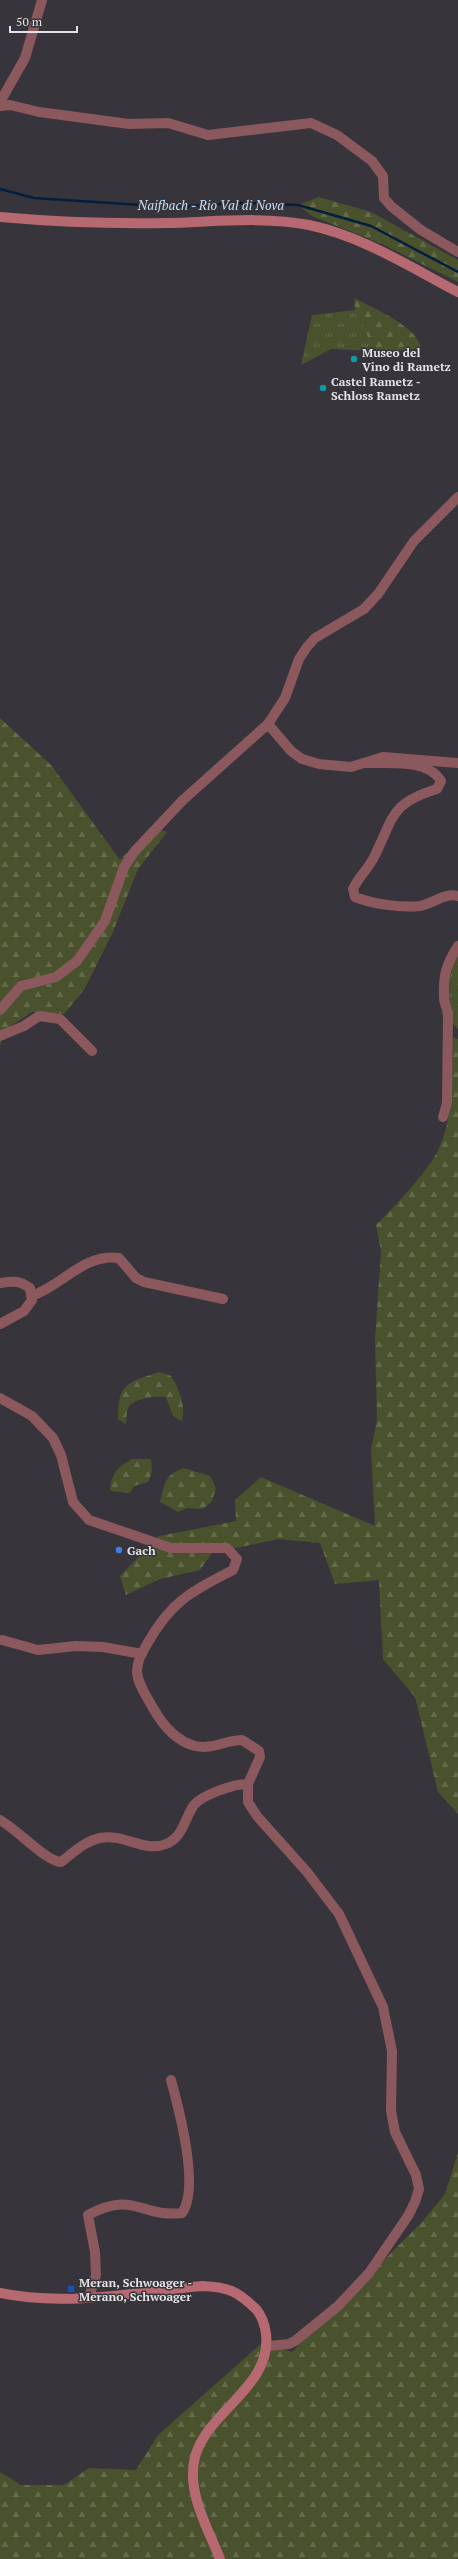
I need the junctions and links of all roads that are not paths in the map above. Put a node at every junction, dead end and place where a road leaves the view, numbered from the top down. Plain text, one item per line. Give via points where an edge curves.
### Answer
1 (42, 0) edge
2 (0, 102) edge
3 (0, 106) edge
4 (0, 217) edge
5 (458, 252) edge
6 (458, 292) edge
7 (458, 497) edge
8 (268, 724) junction
9 (364, 763) junction
10 (458, 763) edge
11 (458, 896) edge
12 (458, 946) edge
13 (0, 1010) edge
14 (0, 1036) edge
15 (92, 1051) dead end
16 (443, 1117) dead end
17 (0, 1283) edge
18 (31, 1296) junction
19 (223, 1298) dead end
20 (0, 1324) edge
21 (0, 1398) edge
22 (2, 1640) dead end
23 (142, 1654) junction
24 (248, 1784) junction
25 (0, 1820) edge
26 (171, 2080) dead end
27 (0, 2293) edge
28 (89, 2297) junction
29 (268, 2346) junction
30 (220, 2559) edge

1 - 2 street via 25,58
3 - 5 street via 10,105 39,112 129,124 168,123 208,134 311,124 337,135 372,161 383,176 384,198 392,207 422,230
4 - 6 main road via 107,224 264,221 308,225 366,244
7 - 8 street via 414,541 378,594 364,608 315,638 307,647 299,659 285,698
8 - 9 street via 291,752 302,759 337,767 351,767
8 - 13 street via 183,800 135,851 124,867 105,921 77,961 56,977 22,986
9 - 10 street via 383,757
9 - 11 street via 418,766 435,772 441,781 437,789 408,800 392,817 367,871 353,889 355,897 365,901 420,906 452,894
12 - 16 street via 447,962 446,970 444,999 448,1013 447,1103
14 - 15 street via 24,1026 39,1016 60,1018
17 - 18 street via 16,1280 24,1283 30,1288
18 - 19 street via 45,1292 82,1266 100,1258 112,1257 119,1258 136,1278 144,1282
18 - 20 street via 32,1300 24,1311
21 - 23 street via 32,1416 53,1438 61,1455 75,1504 89,1520 171,1548 227,1548 237,1559 234,1570 192,1592 168,1611
22 - 23 street via 38,1650 76,1646 103,1647
23 - 24 street via 137,1666 140,1684 157,1716 170,1731 186,1743 195,1746 208,1747 242,1740 259,1751 260,1757
24 - 25 street via 230,1786 199,1801 194,1805 178,1835 167,1844 152,1847 128,1840 100,1838 86,1844 61,1862 50,1859
24 - 29 street via 248,1802 257,1816 307,1872 339,1914 383,2007 392,2051 391,2111 395,2132 416,2175 418,2189 415,2202 370,2273 338,2306 295,2341 290,2344
26 - 28 street via 184,2126 189,2189 186,2208 182,2213 165,2214 133,2204 115,2203 88,2215 95,2252 96,2276
27 - 28 main road via 26,2299
28 - 29 main road via 202,2286 224,2287 240,2294 258,2312 265,2326
29 - 30 main road via 255,2378 210,2428 195,2457 193,2472 197,2501

